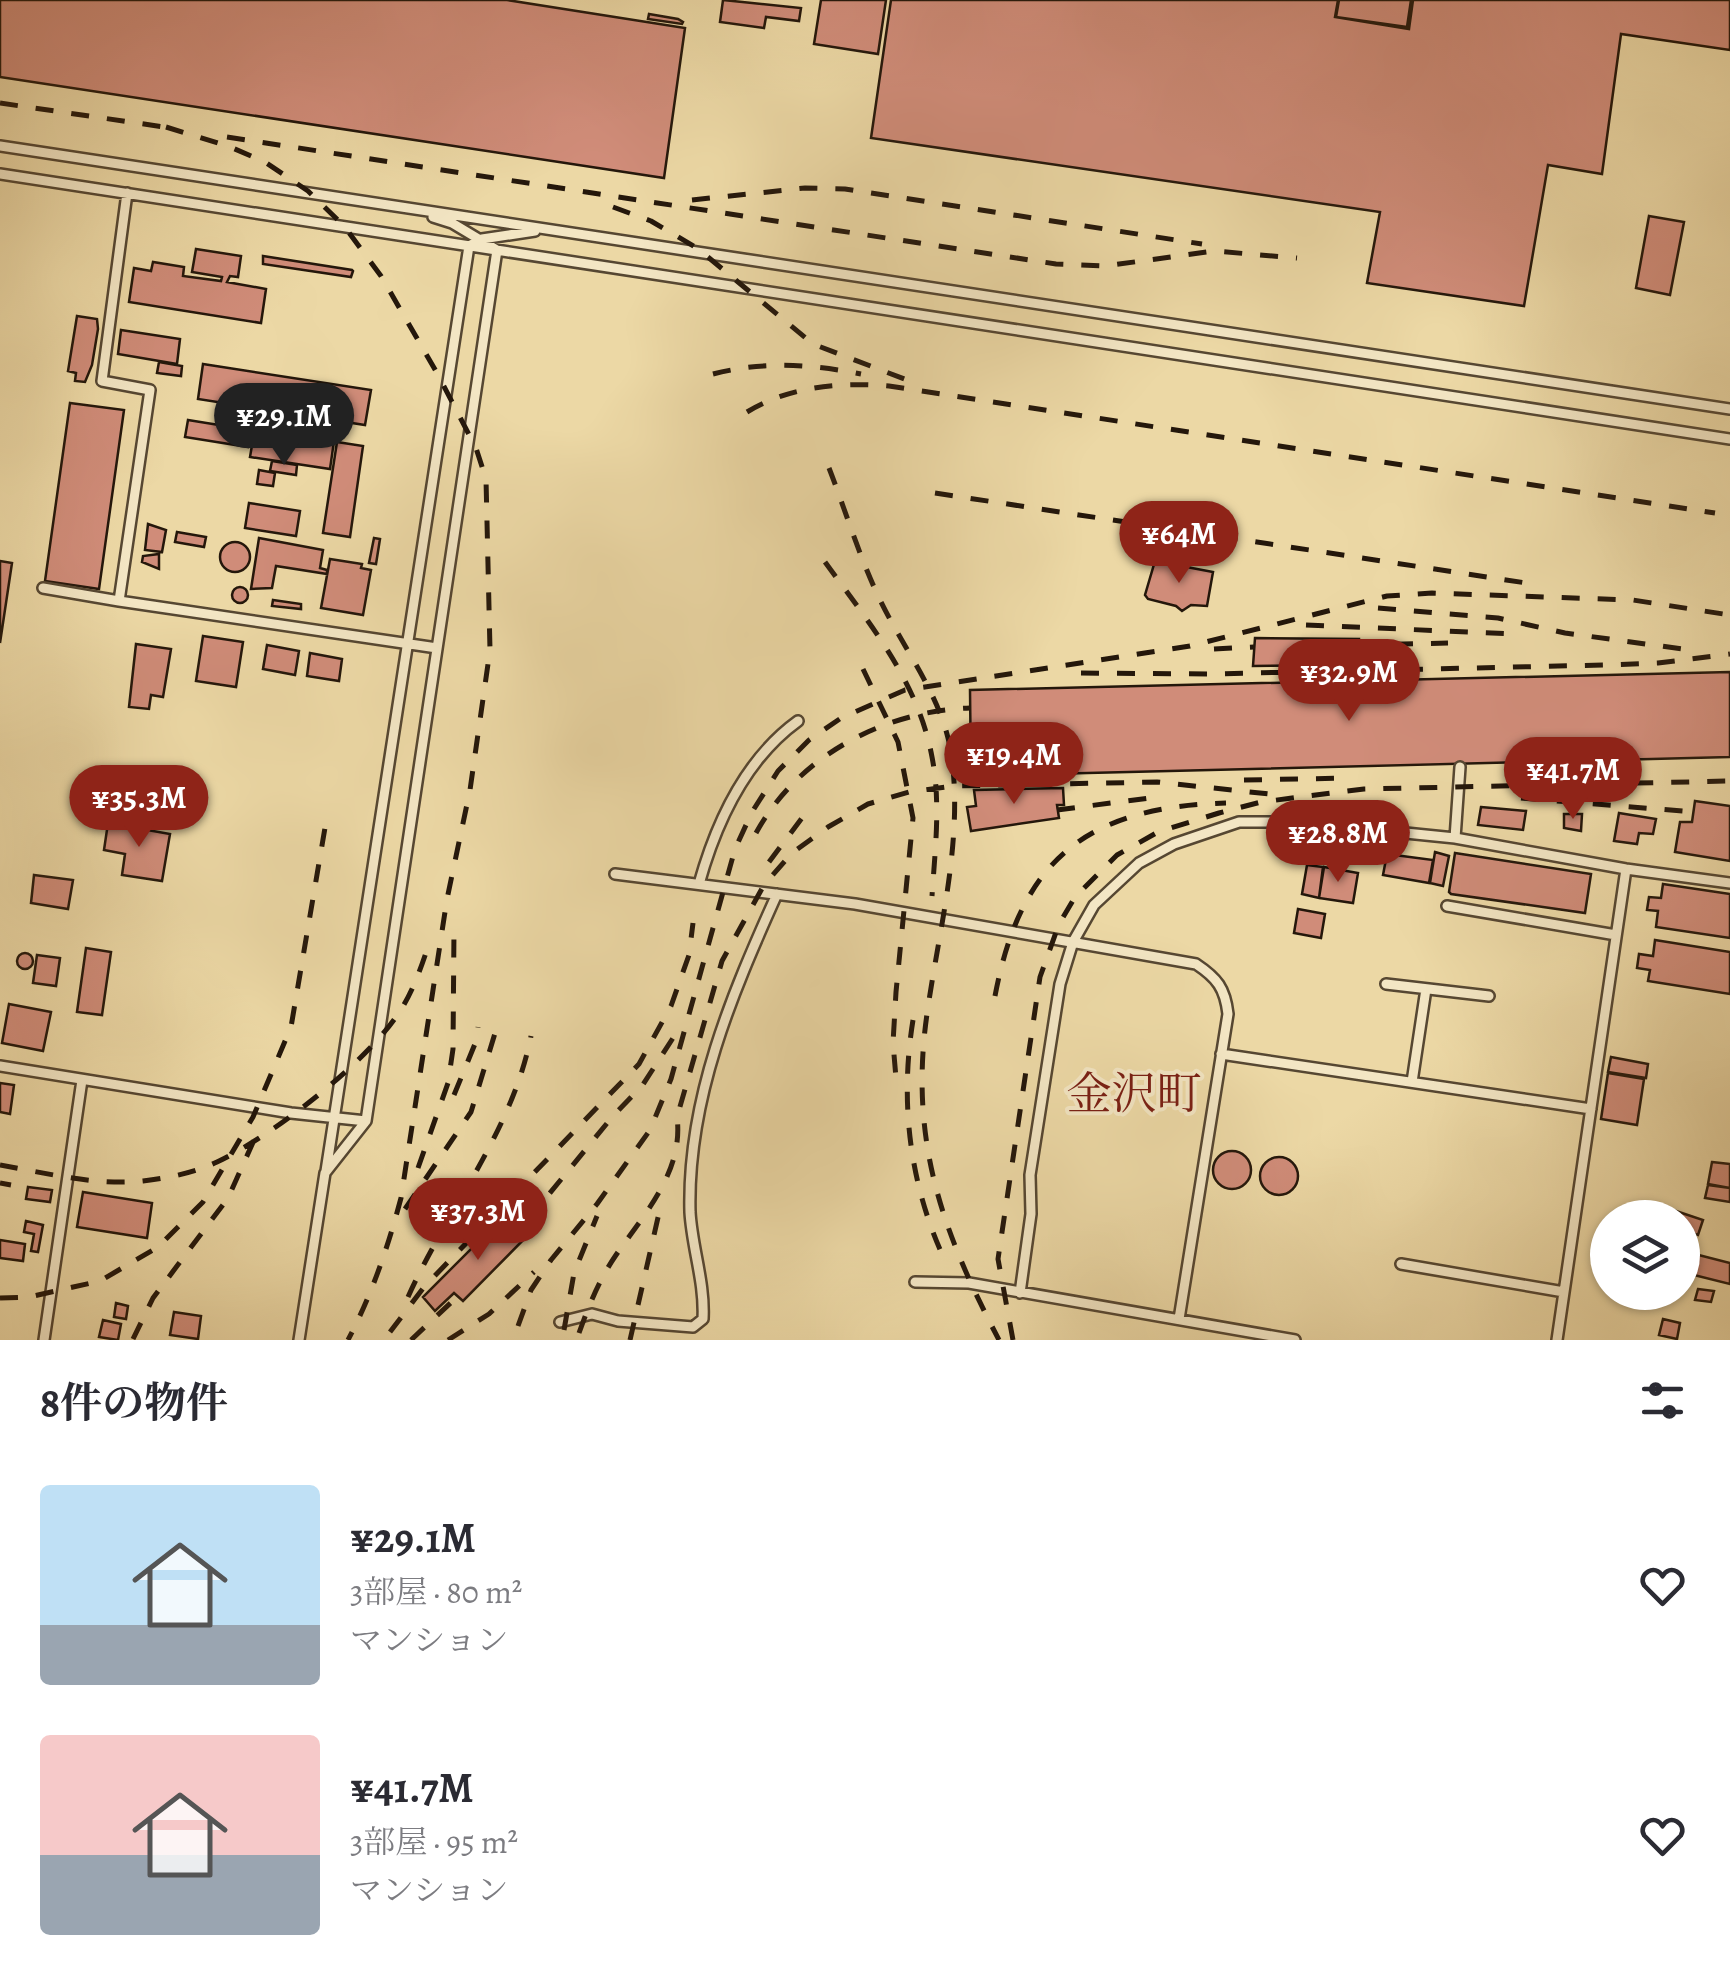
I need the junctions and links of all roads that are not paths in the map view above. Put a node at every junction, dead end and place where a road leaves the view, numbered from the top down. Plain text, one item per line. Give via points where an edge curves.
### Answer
1 (0, 146) edge
2 (0, 174) edge
3 (127, 193) junction
4 (402, 207) junction
5 (558, 231) junction
6 (482, 239) junction
7 (468, 246) junction
8 (497, 250) junction
9 (1730, 410) edge
10 (1730, 440) edge
11 (43, 588) dead end
12 (119, 601) junction
13 (407, 644) junction
14 (437, 648) junction
15 (798, 722) dead end
16 (1460, 768) dead end
17 (1455, 838) junction
18 (1626, 869) junction
19 (615, 874) dead end
20 (1730, 883) edge
21 (698, 884) junction
22 (777, 894) junction
23 (1447, 906) dead end
24 (1616, 935) junction
25 (1072, 942) junction
26 (1386, 984) dead end
27 (1426, 989) junction
28 (1489, 996) dead end
29 (1221, 1054) junction
30 (0, 1066) edge
31 (82, 1080) junction
32 (1412, 1082) junction
33 (1590, 1108) junction
34 (334, 1117) junction
35 (366, 1121) junction
36 (326, 1174) junction
37 (1401, 1264) dead end
38 (915, 1282) dead end
39 (1564, 1292) junction
40 (1020, 1293) junction
41 (1179, 1320) junction
42 (560, 1322) dead end
43 (44, 1340) edge
44 (299, 1340) edge
45 (1295, 1340) edge
46 (1557, 1340) edge

1 - 4 lane
2 - 3 lane
3 - 7 lane
3 - 12 lane via 102,381 150,390
4 - 5 lane
4 - 6 lane
5 - 6 lane
5 - 9 lane
6 - 7 lane
6 - 8 lane
7 - 8 lane
7 - 13 lane
8 - 10 lane
8 - 14 lane
11 - 12 lane
12 - 13 lane
13 - 14 lane
13 - 34 lane
14 - 35 lane
15 - 21 lane via 756,762 717,824
16 - 17 lane
17 - 18 lane
17 - 25 lane via 1239,822 1139,863 1094,905
18 - 20 lane
18 - 24 lane
19 - 21 lane
21 - 22 lane
22 - 25 lane
22 - 42 lane via 739,978 700,1101 690,1213 705,1292 703,1319 693,1328 592,1314
23 - 24 lane
24 - 33 lane
25 - 29 lane via 1196,964 1210,974 1226,998
25 - 40 lane via 1030,1176
26 - 27 lane
27 - 28 lane
27 - 32 lane
29 - 32 lane
29 - 41 lane
30 - 31 lane
31 - 34 lane
31 - 43 lane
32 - 33 lane
33 - 39 lane
34 - 35 lane
34 - 36 lane
35 - 36 lane
36 - 44 lane
37 - 39 lane
38 - 40 lane
39 - 46 lane
40 - 41 lane
41 - 45 lane

